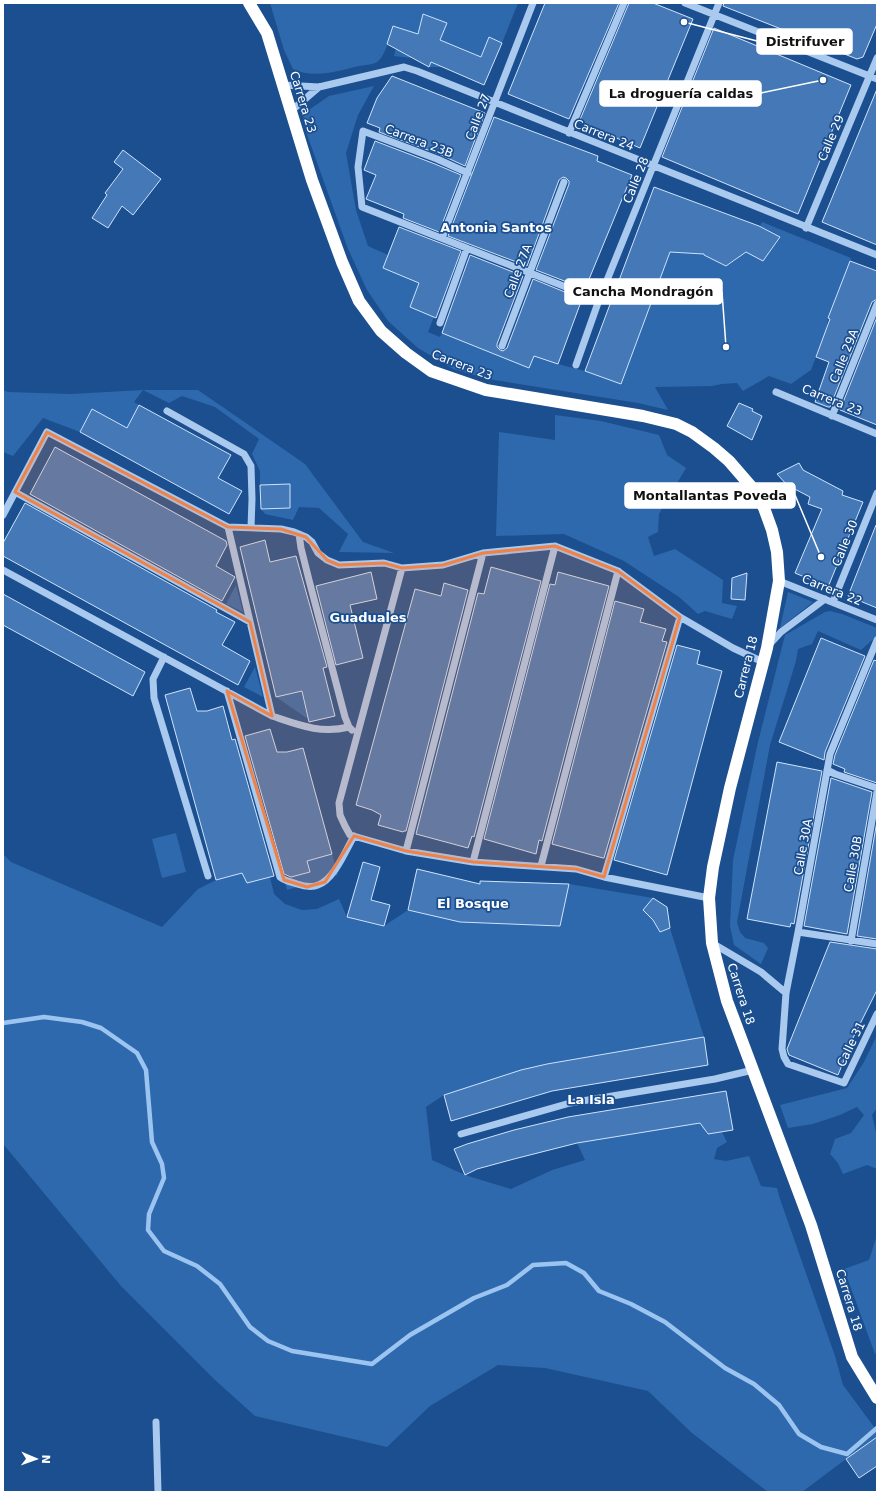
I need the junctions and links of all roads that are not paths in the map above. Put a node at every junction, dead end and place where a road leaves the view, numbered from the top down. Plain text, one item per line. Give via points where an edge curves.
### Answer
1 (249, 3) edge
2 (533, 3) edge
3 (624, 3) edge
4 (685, 3) edge
5 (719, 3) edge
6 (714, 15) junction
7 (877, 58) edge
8 (869, 76) junction
9 (877, 79) edge
10 (282, 85) junction
11 (319, 87) junction
12 (495, 103) junction
13 (291, 111) junction
14 (569, 133) junction
15 (653, 167) junction
16 (468, 173) junction
17 (564, 182) dead end
18 (806, 228) junction
19 (442, 238) junction
20 (468, 248) junction
21 (877, 256) edge
22 (529, 273) junction
23 (599, 300) junction
24 (877, 304) edge
25 (440, 323) dead end
26 (502, 346) dead end
27 (576, 365) dead end
28 (776, 392) dead end
29 (167, 411) dead end
30 (832, 416) junction
31 (877, 434) edge
32 (15, 492) junction
33 (877, 493) edge
34 (3, 516) edge
35 (228, 528) junction
36 (251, 528) junction
37 (299, 534) junction
38 (555, 546) junction
39 (483, 553) junction
40 (402, 568) junction
41 (3, 570) edge
42 (618, 571) junction
43 (779, 581) junction
44 (825, 599) junction
45 (833, 602) junction
46 (680, 617) junction
47 (877, 620) edge
48 (250, 622) junction
49 (877, 640) edge
50 (766, 648) junction
51 (164, 658) junction
52 (763, 662) junction
53 (227, 691) junction
54 (272, 716) junction
55 (349, 727) junction
56 (357, 735) junction
57 (827, 770) junction
58 (877, 788) edge
59 (877, 792) edge
60 (354, 836) junction
61 (406, 851) junction
62 (473, 862) junction
63 (541, 866) junction
64 (208, 876) dead end
65 (604, 877) junction
66 (709, 898) junction
67 (798, 932) junction
68 (851, 941) junction
69 (712, 943) junction
70 (877, 944) edge
71 (786, 993) junction
72 (877, 1014) edge
73 (752, 1070) junction
74 (844, 1083) joint
75 (461, 1134) dead end
76 (877, 1398) edge
77 (156, 1422) dead end
78 (158, 1492) edge

1 - 10 highway, Carrera 23 via 267,33
2 - 12 street, Calle 27
3 - 14 street
4 - 6 street
5 - 6 street, Calle 28
6 - 8 street
6 - 15 street, Calle 28
7 - 8 street, Calle 29
8 - 9 street
8 - 18 street, Calle 29
10 - 11 street, Carrera 24
10 - 13 highway, Carrera 23
11 - 12 street, Carrera 24 via 404,67
11 - 13 street, Carrera 24
12 - 14 street, Carrera 24
12 - 16 street, Calle 27
13 - 43 highway, Carrera 23 via 312,180 342,262 359,301 381,331 431,370 486,390 643,416 676,424 692,432 729,461 755,491 772,530
14 - 15 street, Carrera 24
15 - 18 street, Carrera 24
15 - 23 street, Calle 28
16 - 19 street, Calle 27
16 - 19 street, Carrera 23B via 363,131 358,167 362,207
17 - 22 street, Calle 27A
18 - 21 street, Carrera 24
19 - 20 street
20 - 22 street
20 - 25 street
22 - 23 street
22 - 26 street, Calle 27A
23 - 27 street, Calle 28
24 - 30 street, Calle 29A
28 - 30 street, Carrera 23
29 - 36 street via 244,454 251,466
30 - 31 street, Carrera 23
32 - 34 street
32 - 35 street via 47,432
32 - 48 street
33 - 45 street, Calle 30
35 - 36 street
35 - 48 street
36 - 37 street via 281,529
37 - 40 street via 312,542 318,553 327,560 340,565 384,563
37 - 55 street
38 - 39 street
38 - 42 street
38 - 62 street
39 - 40 street via 443,565
39 - 61 street
40 - 56 street
41 - 51 street
42 - 46 street
42 - 63 street
43 - 44 street, Carrera 22
43 - 50 highway, Carrera 18
44 - 45 street, Carrera 22
44 - 50 street via 781,632
45 - 47 street, Carrera 22
46 - 52 street
46 - 65 street
48 - 54 street
49 - 57 street, Calle 30A via 830,754
50 - 52 highway, Carrera 18
51 - 53 street
51 - 64 street via 153,679 154,698
52 - 66 highway, Carrera 18 via 730,788 713,866
53 - 54 street
53 - 60 street via 280,877 307,886 318,886 325,882 339,863
54 - 55 street via 309,729 336,730
55 - 56 street
56 - 60 street via 339,803 340,816 350,835
57 - 58 street
57 - 67 street, Calle 30A
59 - 68 street, Calle 30B
60 - 61 street
61 - 62 street
62 - 63 street
63 - 65 street via 576,869
65 - 66 street
66 - 69 highway, Carrera 18
67 - 68 street
67 - 71 street, Calle 30A
68 - 70 street
69 - 71 street via 761,972
69 - 73 highway, Carrera 18 via 727,1001
71 - 74 street, Calle 30A via 782,1049 788,1064
72 - 74 street, Calle 31
73 - 75 street via 716,1079 570,1103
73 - 76 highway, Carrera 18 via 811,1225 852,1357
77 - 78 street

